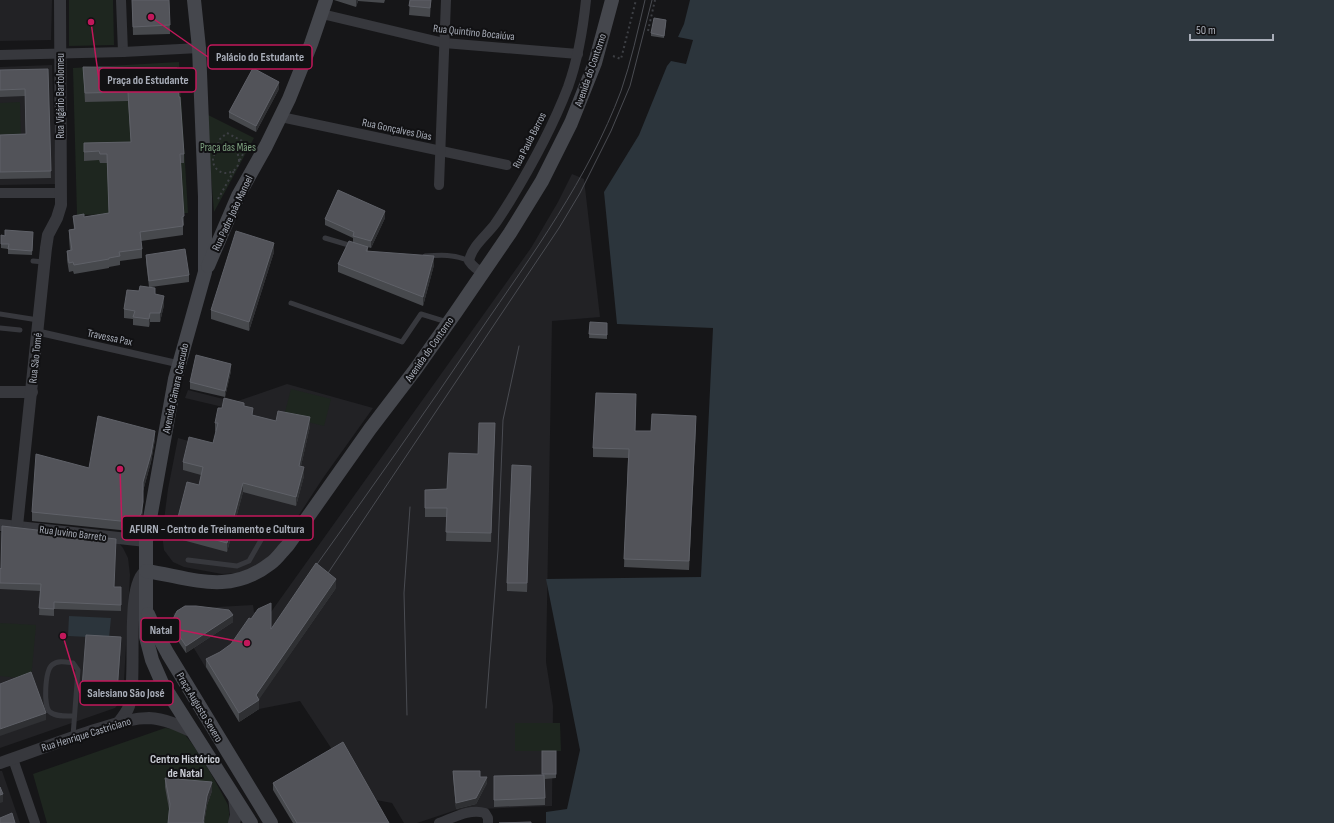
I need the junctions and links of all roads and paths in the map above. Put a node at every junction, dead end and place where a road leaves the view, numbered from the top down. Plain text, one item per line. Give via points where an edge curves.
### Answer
1 (60, 0) edge
2 (121, 0) edge
3 (194, 0) edge
4 (326, 0) edge
5 (446, 0) edge
6 (586, 0) edge
7 (612, 0) edge
8 (636, 0) edge
9 (655, 0) edge
10 (322, 14) junction
11 (648, 31) dead end
12 (444, 43) junction
13 (199, 48) junction
14 (123, 52) junction
15 (60, 54) junction
16 (578, 54) junction
17 (0, 56) edge
18 (613, 56) dead end
19 (281, 117) junction
20 (441, 151) junction
21 (214, 154) junction
22 (239, 161) junction
23 (212, 162) junction
24 (507, 165) dead end
25 (235, 169) junction
26 (213, 170) dead end
27 (439, 185) dead end
28 (0, 193) edge
29 (61, 193) junction
30 (216, 193) dead end
31 (325, 238) dead end
32 (359, 248) edge
33 (419, 256) edge
34 (469, 261) junction
35 (205, 272) junction
36 (483, 272) junction
37 (291, 304) dead end
38 (0, 314) edge
39 (448, 323) junction
40 (38, 326) junction
41 (0, 328) edge
42 (20, 330) dead end
43 (179, 364) junction
44 (0, 392) edge
45 (32, 392) junction
46 (0, 525) edge
47 (17, 526) junction
48 (300, 526) junction
49 (146, 541) junction
50 (188, 560) dead end
51 (146, 571) junction
52 (146, 608) junction
53 (74, 716) junction
54 (119, 722) junction
55 (195, 734) junction
56 (73, 736) junction
57 (13, 759) junction
58 (0, 763) edge
59 (234, 796) junction
60 (36, 823) edge
61 (234, 823) edge
62 (251, 823) edge
63 (271, 823) edge
64 (438, 823) edge
65 (488, 823) edge

1 - 15 street, Rua Vigário Bartolomeu
2 - 14 street
3 - 13 main road, Avenida Câmara Cascudo
4 - 10 main road, Rua Padre João Manoel
5 - 12 street
6 - 16 street, Rua Paula Barros
7 - 36 main road, Avenida do Contorno via 595,63 571,123 542,181
8 - 18 path via 621,59
9 - 11 path
10 - 12 street, Rua Quintino Bocaiúva
10 - 19 main road, Rua Padre João Manoel
12 - 16 street, Rua Quintino Bocaiúva
12 - 20 street
13 - 14 street
13 - 35 main road, Avenida Câmara Cascudo via 205,197
14 - 15 street
15 - 17 street
15 - 29 street, Rua Vigário Bartolomeu
16 - 34 street, Rua Paula Barros via 568,86 540,148 510,201 473,251
19 - 20 street, Rua Gonçalves Dias
19 - 35 main road, Rua Padre João Manoel via 238,196
20 - 24 street, Rua Gonçalves Dias
20 - 27 street
21 - 22 path via 220,147 230,147 237,152
21 - 22 path via 220,139 227,133 248,144
21 - 23 path
22 - 25 path
23 - 25 path via 216,169 223,173
23 - 26 path
25 - 30 path via 217,201
28 - 29 street
29 - 40 street, Rua São Tomé via 57,218 39,262
31 - 32 lane
33 - 34 lane via 461,257
34 - 36 street
35 - 43 main road, Avenida Câmara Cascudo
36 - 39 main road, Avenida do Contorno
37 - 39 lane via 402,342 421,314
38 - 40 lane
39 - 48 main road, Avenida do Contorno
40 - 43 street, Travessa Pax
40 - 45 street, Rua São Tomé
41 - 42 lane
43 - 49 main road, Avenida Câmara Cascudo
44 - 45 street
45 - 47 street, Rua São Tomé
46 - 47 street, Rua Juvino Barreto
47 - 49 street, Rua Juvino Barreto
48 - 50 lane via 273,519 250,561 237,566
48 - 51 main road, Avenida do Contorno via 272,563 236,581 216,583
49 - 51 main road, Avenida Câmara Cascudo
51 - 52 main road, Avenida Câmara Cascudo
51 - 54 street via 138,579 134,602 131,696 129,706
52 - 55 main road, Praça Augusto Severo via 146,637 152,660 162,683
52 - 63 main road, Praça Augusto Severo via 168,654
53 - 53 lane via 78,670 73,663 59,662 51,666 47,675 47,709 56,715
53 - 56 lane
54 - 55 street, Rua Henrique Castriciano via 135,719 158,720 175,724
54 - 56 street, Rua Henrique Castriciano
55 - 59 main road, Praça Augusto Severo
56 - 57 street, Rua Henrique Castriciano
57 - 58 street, Rua Henrique Castriciano
57 - 60 street
59 - 61 street, Praça Augusto Severo
59 - 62 main road, Praça Augusto Severo
64 - 65 street via 471,811 485,813

